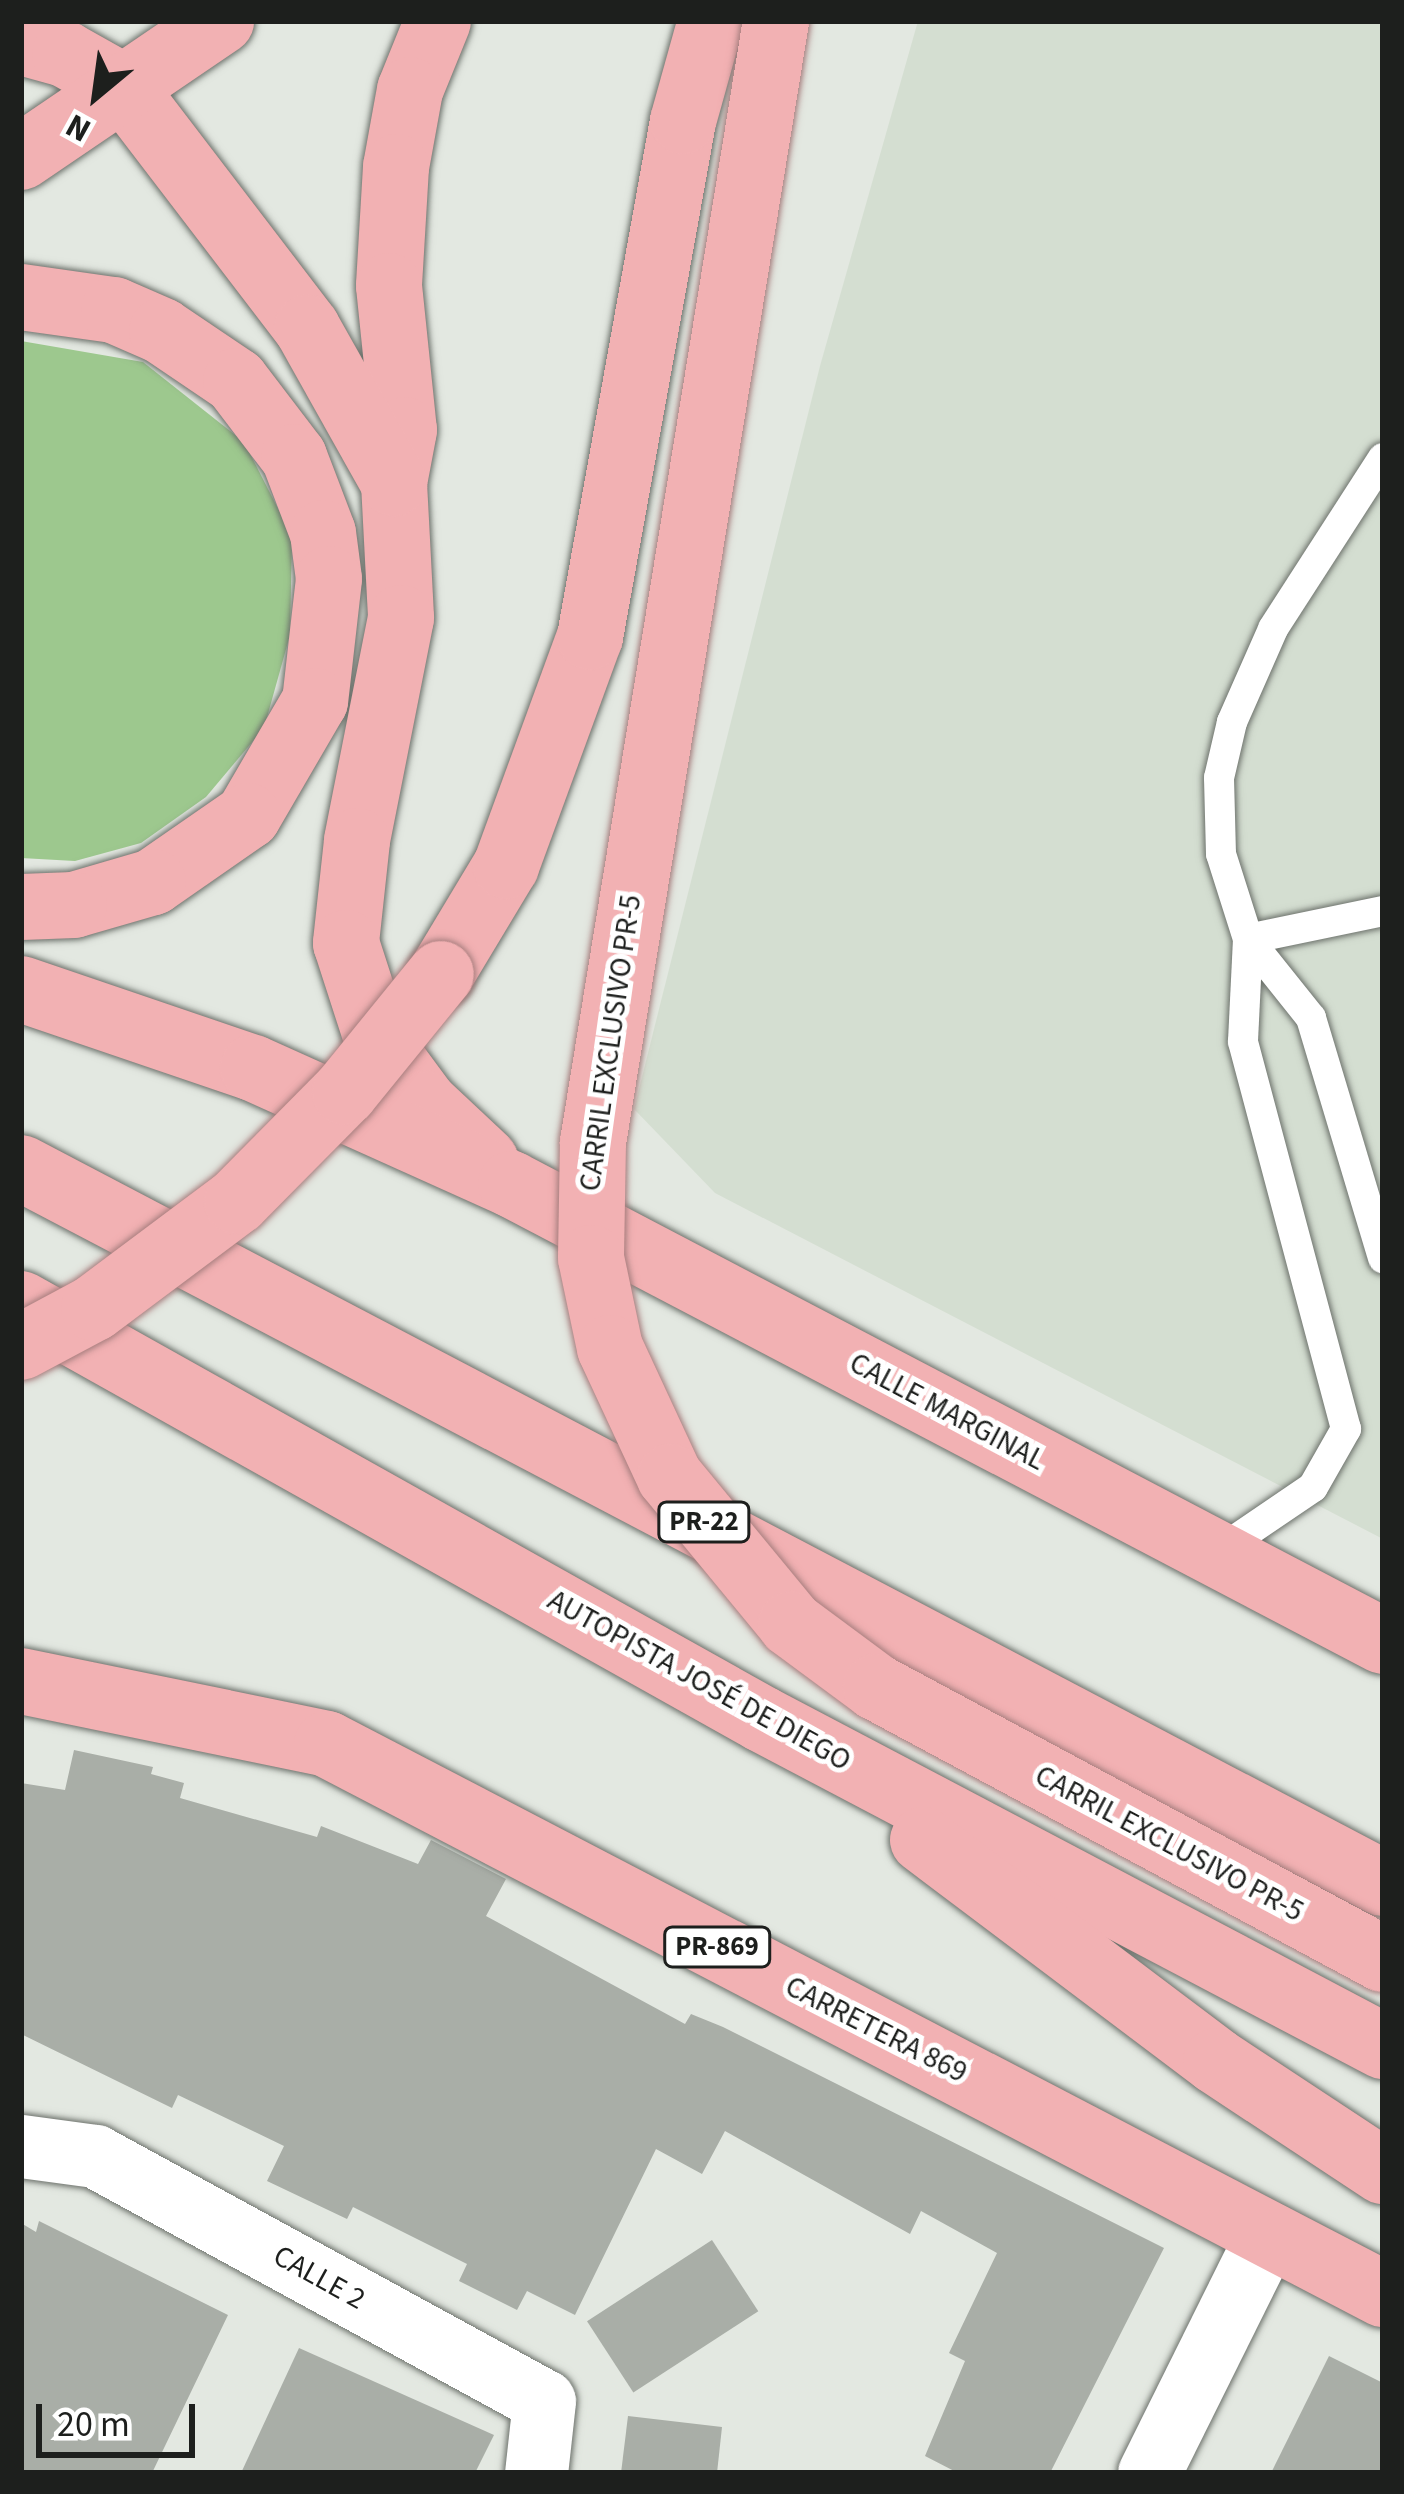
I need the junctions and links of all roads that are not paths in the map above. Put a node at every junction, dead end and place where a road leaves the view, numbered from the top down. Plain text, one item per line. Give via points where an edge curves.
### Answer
1 (221, 21) edge
2 (438, 21) edge
3 (712, 21) edge
4 (776, 21) edge
5 (21, 42) edge
6 (122, 86) junction
7 (21, 157) edge
8 (21, 297) edge
9 (1383, 458) edge
10 (394, 482) junction
11 (21, 907) edge
12 (1383, 911) edge
13 (1248, 939) junction
14 (21, 989) edge
15 (21, 1168) edge
16 (511, 1184) junction
17 (1383, 1258) edge
18 (21, 1304) edge
19 (21, 1348) edge
20 (1216, 1553) junction
21 (1383, 1641) edge
22 (21, 1681) edge
23 (762, 1719) junction
24 (1383, 1883) edge
25 (1383, 1959) edge
26 (1383, 2046) edge
27 (21, 2146) edge
28 (1383, 2170) edge
29 (1268, 2233) junction
30 (1383, 2294) edge
31 (536, 2473) edge
32 (1149, 2473) edge

1 - 6 highway
2 - 10 highway via 410,89 396,167 389,286 404,430
3 - 19 highway, bridge via 683,121 584,657 506,866 442,974 345,1092 237,1201 94,1308
4 - 25 highway, CARRIL EXCLUSIVO PR-5, bridge via 593,1142 591,1258 610,1348 670,1477 791,1624 876,1687
5 - 6 highway via 65,54
6 - 7 highway
6 - 10 highway via 307,328
8 - 11 highway via 114,310 236,380 294,458 323,533 329,579 315,701 248,816 153,882 74,905
9 - 13 lane via 1274,628 1232,722 1219,778 1221,854
10 - 16 highway via 401,618 357,841 346,943 376,1040 425,1104
12 - 13 lane
13 - 17 lane via 1311,1018
13 - 20 lane via 1243,1041 1346,1429 1313,1487
14 - 16 highway via 253,1068
15 - 24 highway, PR-22
16 - 20 highway, CALLE MARGINAL
18 - 23 highway, AUTOPISTA JOSÉ DE DIEGO
20 - 21 highway, CALLE MARGINAL
22 - 29 highway, CARRETERA 869 / PR-869 via 327,1744
23 - 26 highway, AUTOPISTA JOSÉ DE DIEGO
23 - 28 highway via 1216,2061
27 - 31 street, CALLE 2 via 95,2156 544,2401
29 - 30 highway, CARRETERA 869 / PR-869
29 - 32 street

